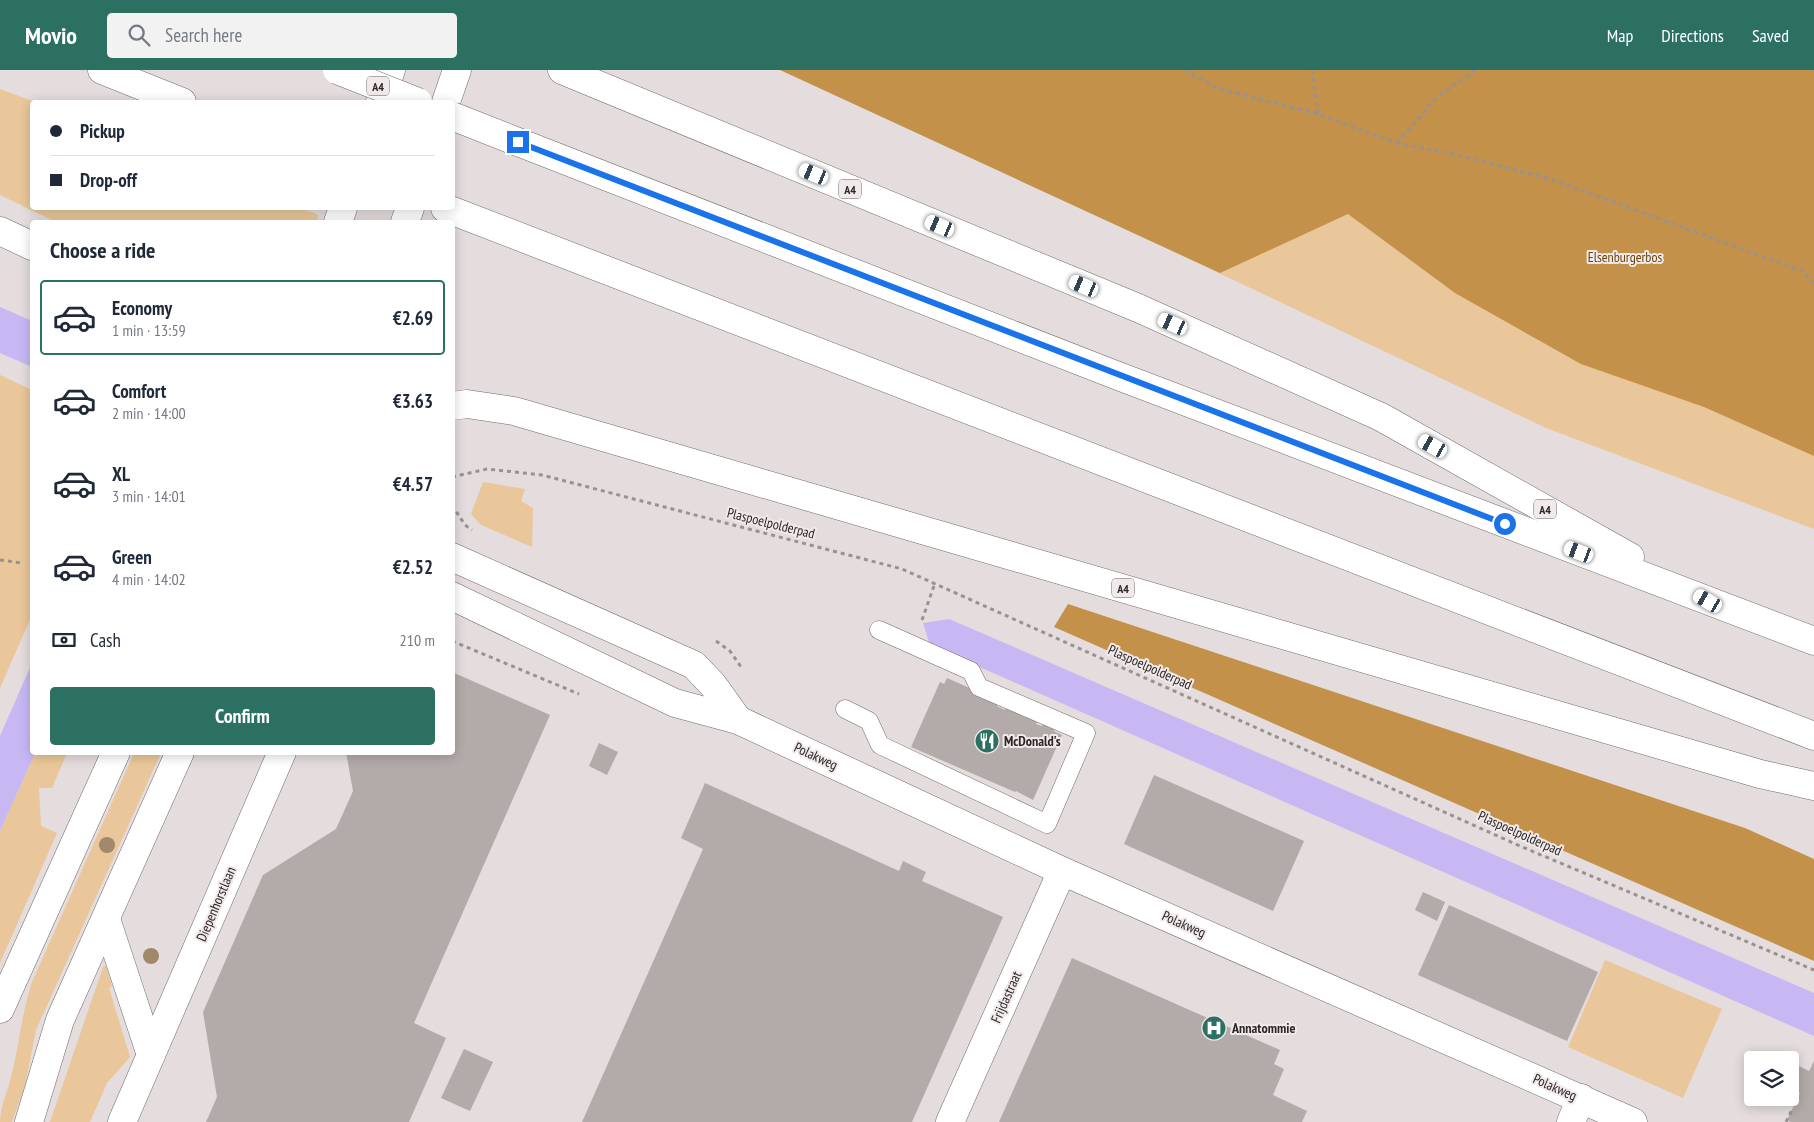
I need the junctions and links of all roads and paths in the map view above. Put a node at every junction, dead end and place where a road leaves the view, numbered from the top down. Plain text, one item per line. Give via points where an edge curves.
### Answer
1 (102, 70) edge
2 (337, 70) edge
3 (392, 70) edge
4 (436, 70) edge
5 (457, 70) edge
6 (562, 70) edge
7 (1185, 70) edge
8 (1312, 70) edge
9 (1475, 70) edge
10 (177, 100) edge
11 (381, 100) edge
12 (413, 100) edge
13 (426, 100) edge
14 (447, 100) edge
15 (1318, 114) junction
16 (455, 117) edge
17 (1396, 143) junction
18 (450, 210) edge
19 (0, 231) edge
20 (30, 245) edge
21 (1814, 284) edge
22 (455, 406) edge
23 (455, 476) edge
24 (455, 557) edge
25 (0, 560) edge
26 (22, 563) dead end
27 (455, 597) edge
28 (1708, 601) junction
29 (879, 630) dead end
30 (1814, 641) edge
31 (845, 709) dead end
32 (738, 720) junction
33 (1814, 736) edge
34 (115, 755) edge
35 (179, 755) edge
36 (281, 755) edge
37 (1814, 786) edge
38 (1062, 871) junction
39 (106, 919) junction
40 (1814, 970) edge
41 (0, 1009) edge
42 (151, 1055) junction
43 (1793, 1108) dead end
44 (1576, 1110) edge
45 (29, 1122) edge
46 (122, 1122) edge
47 (950, 1122) edge
48 (1633, 1122) edge
49 (1786, 1122) edge

1 - 10 main road
2 - 12 main road, A4, bridge
3 - 11 main road, A4
4 - 13 main road
5 - 14 main road
6 - 28 main road, A4 via 1138,308 1382,417
7 - 15 path via 1217,88
8 - 15 path
9 - 17 path via 1435,99
15 - 17 path
16 - 28 main road, A4, bridge via 1113,374
17 - 21 path via 1547,178 1803,272
18 - 33 main road
19 - 20 main road
22 - 37 main road, A4 via 466,404 514,411 1760,774
23 - 40 path, Plaspoelpolderpad via 487,469 542,475 902,569 1520,846
24 - 32 main road via 694,665 713,684
25 - 26 path
27 - 32 main road, Polakweg via 676,703
28 - 30 main road, A4
29 - 31 lane via 971,671 979,687 1086,734 1047,824 880,745 869,721
32 - 38 main road, Polakweg
34 - 41 main road
35 - 39 main road
36 - 42 main road, Diepenhorstlaan
38 - 44 main road, Polakweg
38 - 47 main road, Frijdastraat
39 - 42 main road
39 - 45 main road via 60,1020
42 - 46 main road, Diepenhorstlaan
43 - 49 path
44 - 48 main road, Polakweg

